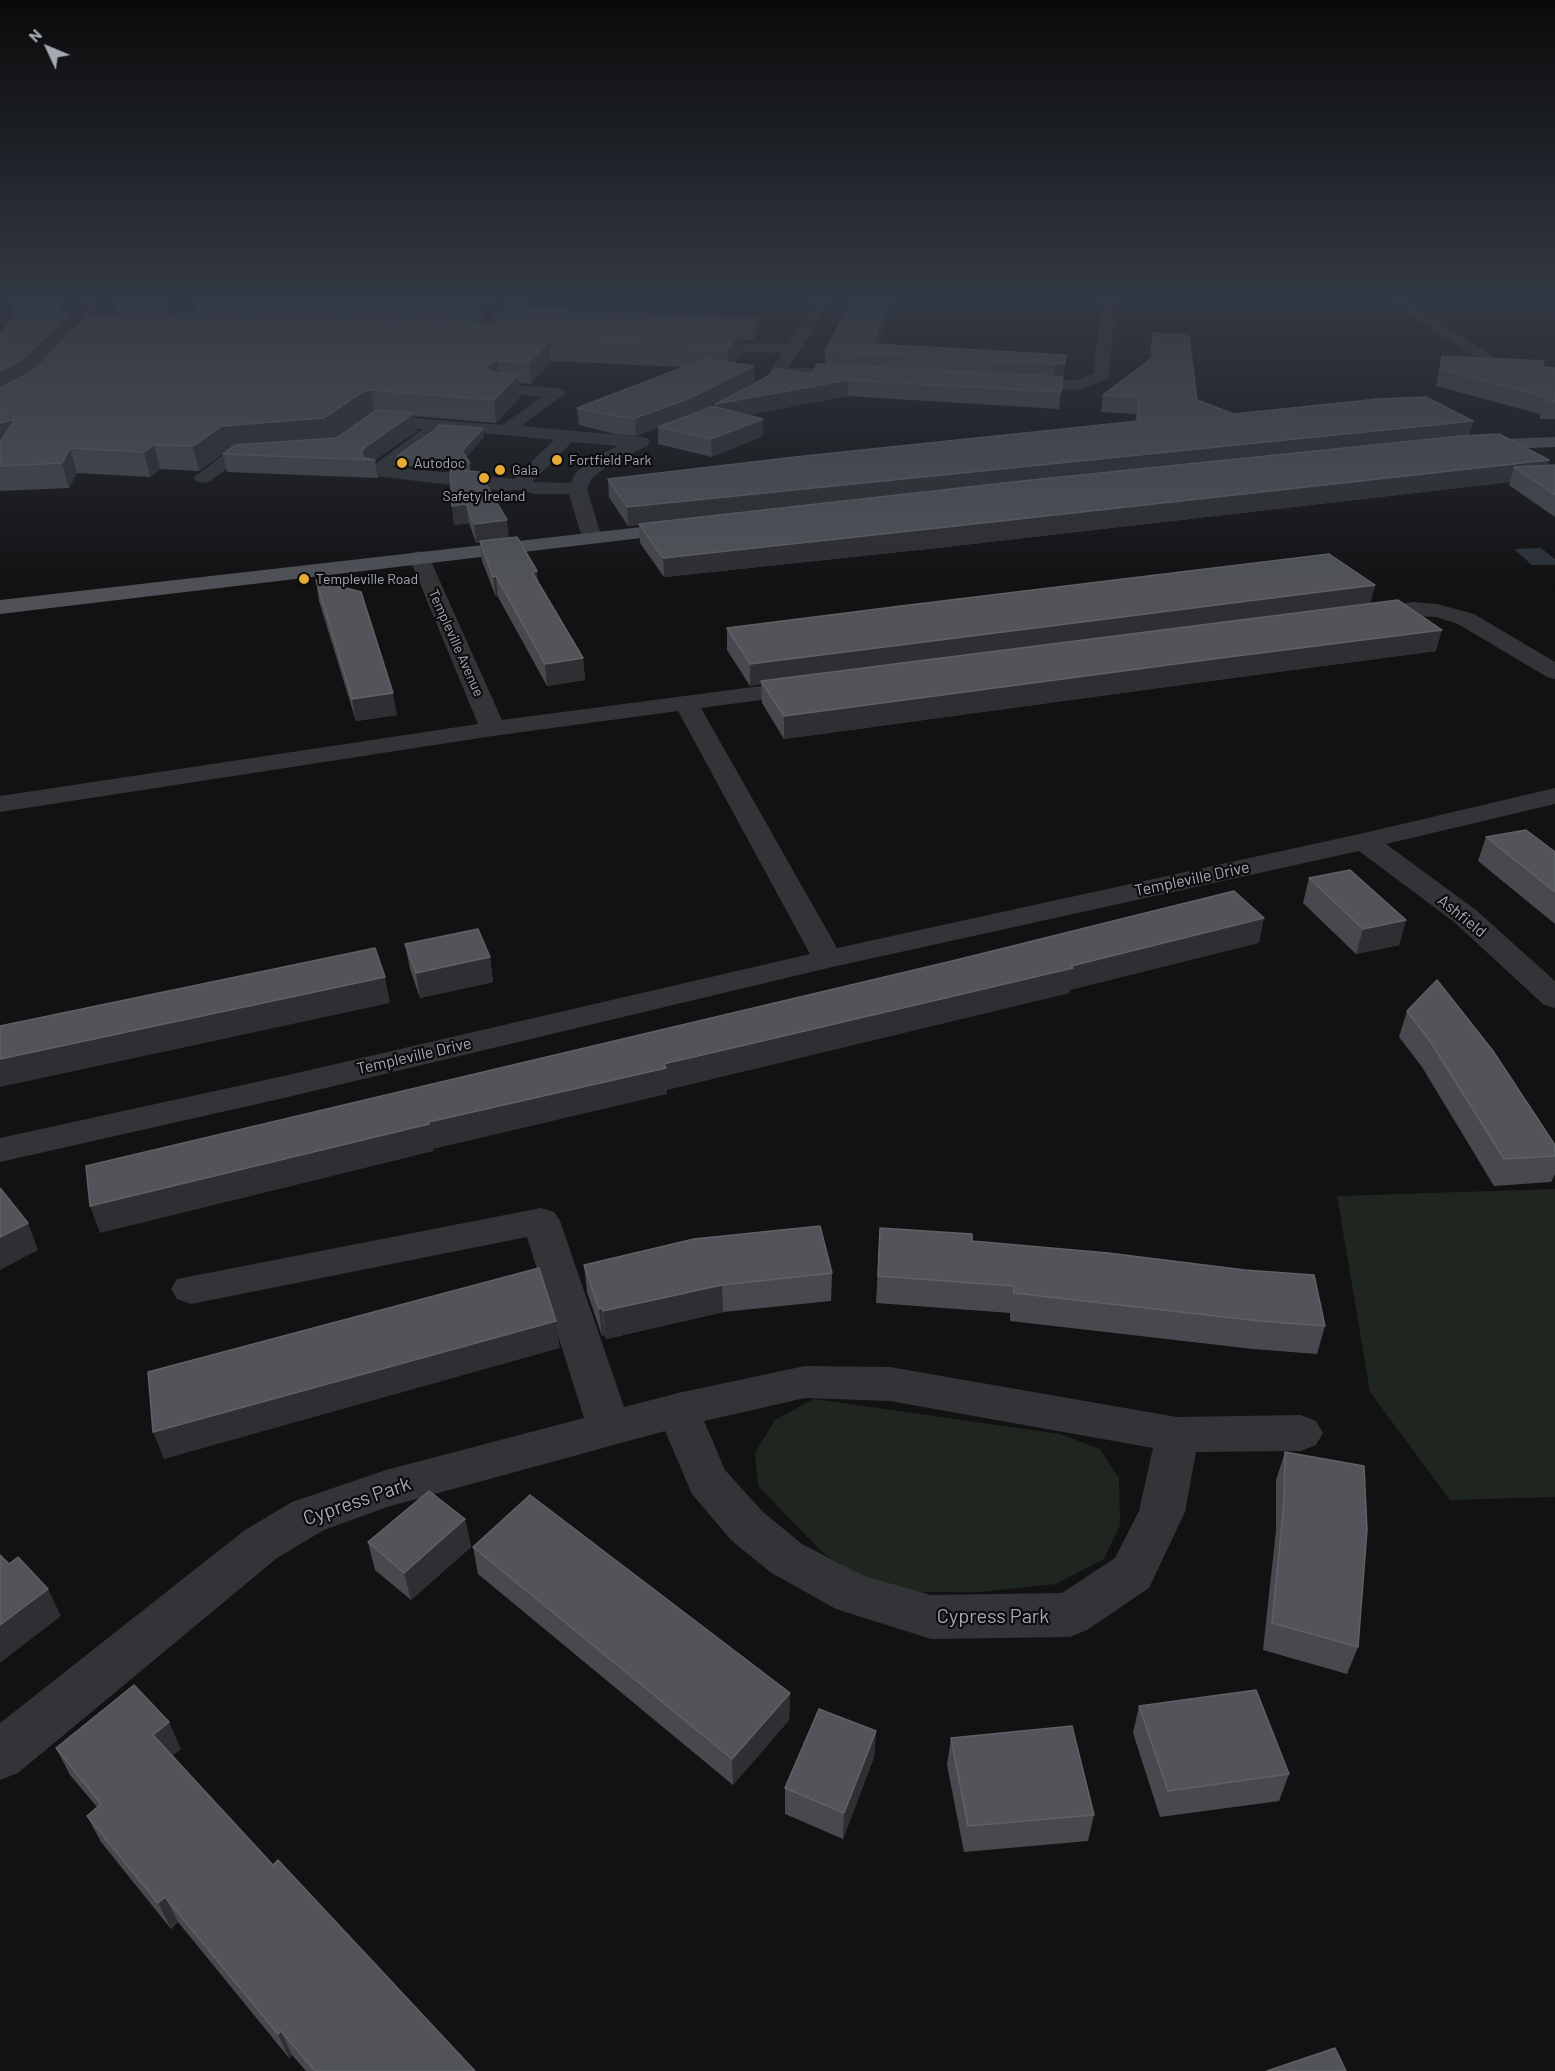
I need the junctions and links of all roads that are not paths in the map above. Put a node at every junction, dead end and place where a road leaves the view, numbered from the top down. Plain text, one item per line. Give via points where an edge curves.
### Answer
1 (21, 395) edge
2 (556, 395) edge
3 (0, 407) edge
4 (505, 430) junction
5 (358, 432) edge
6 (430, 432) edge
7 (563, 441) junction
8 (1553, 444) edge
9 (1456, 446) edge
10 (288, 452) edge
11 (203, 477) dead end
12 (578, 489) junction
13 (530, 491) junction
14 (699, 526) edge
15 (592, 538) junction
16 (419, 557) junction
17 (0, 607) edge
18 (1344, 618) edge
19 (1555, 672) edge
20 (828, 684) edge
21 (686, 703) junction
22 (493, 729) junction
23 (1555, 796) edge
24 (0, 804) edge
25 (1364, 842) junction
26 (828, 959) junction
27 (1555, 998) edge
28 (0, 1150) edge
29 (191, 1289) dead end
30 (678, 1410) junction
31 (609, 1428) junction
32 (1301, 1433) dead end
33 (1177, 1435) junction
34 (0, 1755) edge

1 - 3 street
2 - 4 street
4 - 5 street via 375,420
4 - 7 street
6 - 13 street via 375,471
7 - 12 street via 640,443 583,476
7 - 13 street
8 - 9 main road
10 - 11 street via 233,456
12 - 13 street
12 - 15 street
14 - 15 main road
15 - 16 main road
16 - 17 main road
16 - 22 street, Templeville Avenue
18 - 19 street via 1413,609 1437,610 1466,619
20 - 21 street
21 - 22 street
21 - 26 street
22 - 24 street
23 - 25 street, Templeville Drive
25 - 26 street, Templeville Drive
25 - 27 street, Ashfield via 1465,916
26 - 28 street, Templeville Drive
29 - 31 street via 541,1221
30 - 31 street, Cypress Park
30 - 33 street, Cypress Park via 805,1382 890,1384
30 - 33 street, Cypress Park via 708,1481 747,1526 786,1558 853,1594 931,1617 1070,1615 1132,1573 1162,1512
31 - 34 street, Cypress Park via 386,1489 308,1516 261,1544
32 - 33 street, Cypress Park

